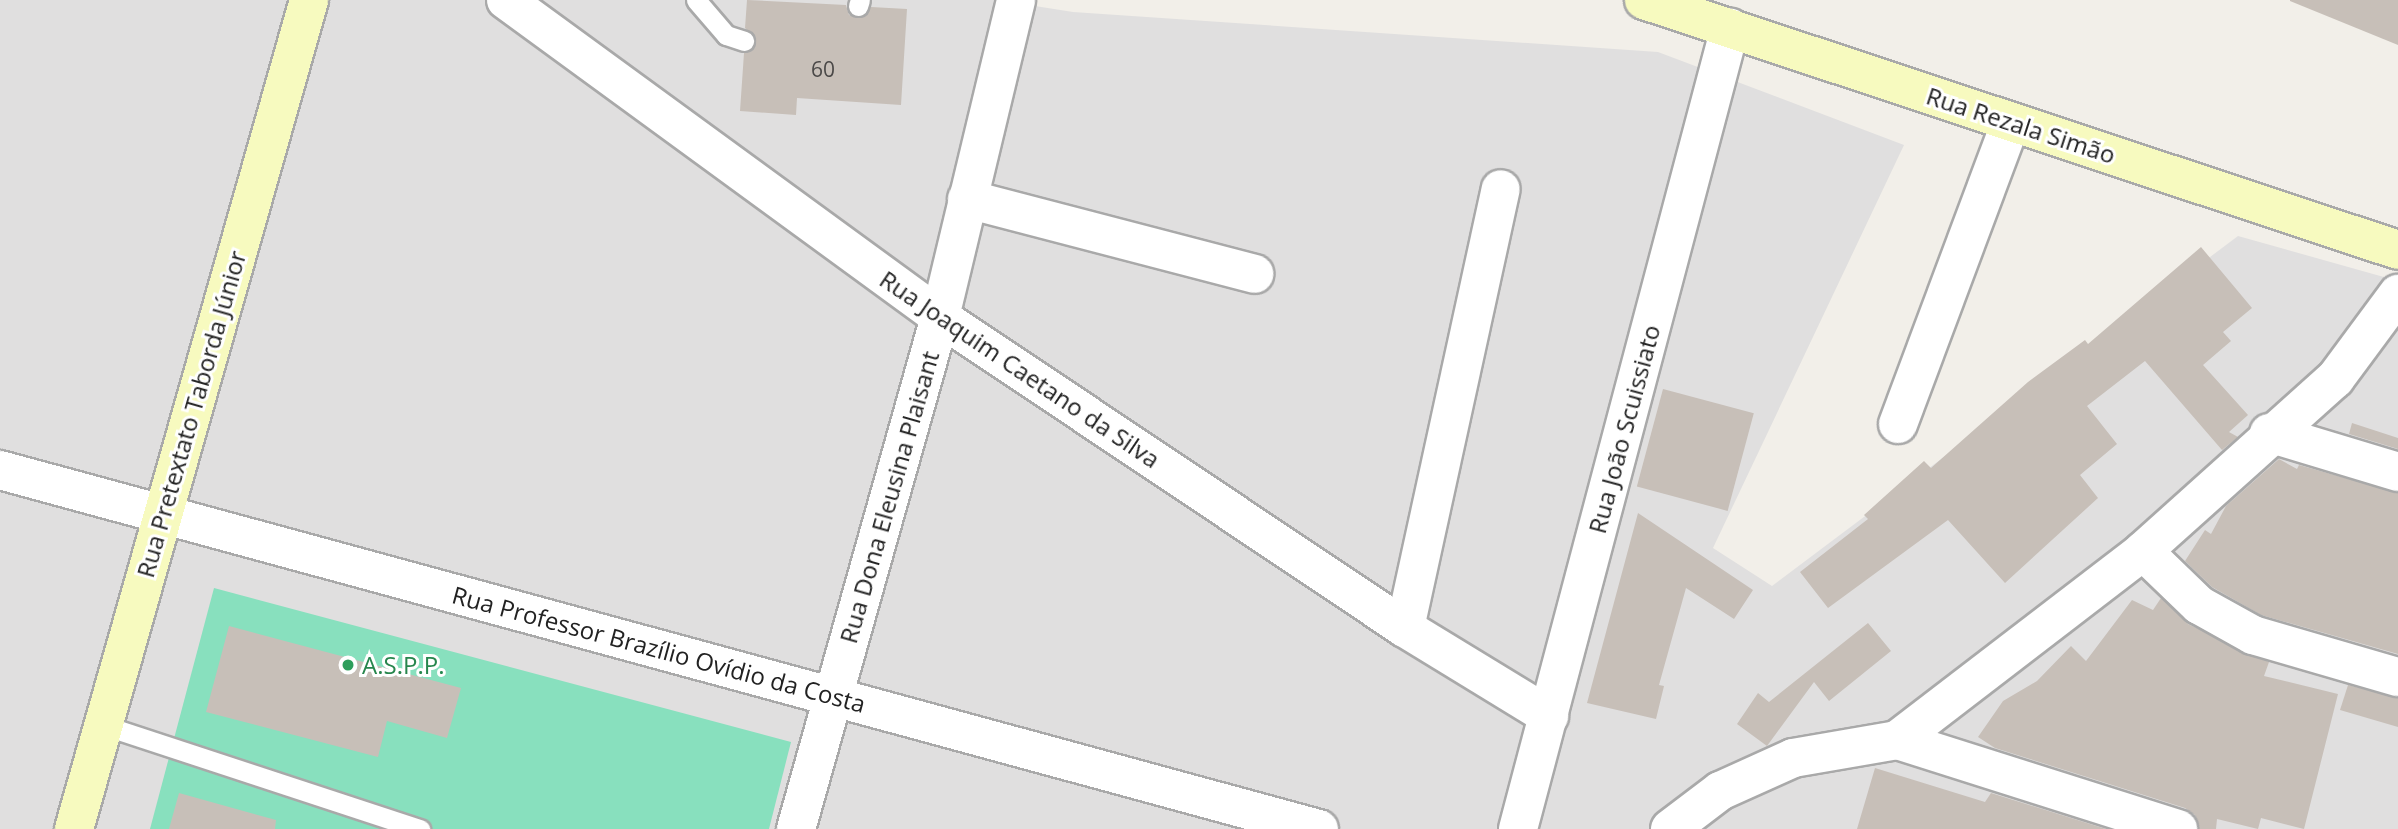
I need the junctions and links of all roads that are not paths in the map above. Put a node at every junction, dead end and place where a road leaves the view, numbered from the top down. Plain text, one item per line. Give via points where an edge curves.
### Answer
1 (309, 0) edge
2 (506, 0) edge
3 (696, 0) edge
4 (1016, 0) edge
5 (1644, 0) edge
6 (1730, 28) junction
7 (744, 41) dead end
8 (2011, 122) junction
9 (1501, 189) dead end
10 (967, 199) junction
11 (2398, 250) edge
12 (1254, 274) dead end
13 (2398, 294) edge
14 (940, 317) junction
15 (1898, 424) dead end
16 (2269, 433) junction
17 (0, 470) edge
18 (2398, 472) edge
19 (162, 514) junction
20 (2143, 551) junction
21 (1405, 628) junction
22 (2398, 677) edge
23 (832, 696) junction
24 (1549, 716) junction
25 (103, 725) junction
26 (1897, 740) junction
27 (74, 829) edge
28 (421, 829) edge
29 (796, 829) edge
30 (1319, 829) edge
31 (1518, 829) edge
32 (1670, 829) edge
33 (2178, 829) edge

1 - 19 street, Rua Pretextato Taborda Júnior
2 - 14 street, Rua Joaquim Caetano da Silva
3 - 7 lane via 726,35
4 - 10 street, Rua Dona Eleusina Plaisant
5 - 6 street, Rua Rezala Simão
6 - 8 street, Rua Rezala Simão
6 - 24 street, Rua João Scuissiato
8 - 11 street, Rua Rezala Simão
8 - 15 street
9 - 21 street
10 - 12 street
10 - 14 street, Rua Dona Eleusina Plaisant
13 - 16 street via 2335,379
14 - 21 street, Rua Joaquim Caetano da Silva
14 - 23 street, Rua Dona Eleusina Plaisant
16 - 18 street
16 - 20 street
17 - 19 street, Rua Professor Brazílio Ovídio da Costa
19 - 23 street, Rua Professor Brazílio Ovídio da Costa
19 - 25 street, Rua Pretextato Taborda Júnior
20 - 22 street via 2199,605 2253,635
20 - 26 street
21 - 24 street, Rua Joaquim Caetano da Silva
23 - 29 street, Rua Dona Eleusina Plaisant
23 - 30 street, Rua Professor Brazílio Ovídio da Costa
24 - 31 street, Rua João Scuissiato
25 - 27 street, Rua Pretextato Taborda Júnior
25 - 28 lane
26 - 32 street via 1793,758 1720,791
26 - 33 street

